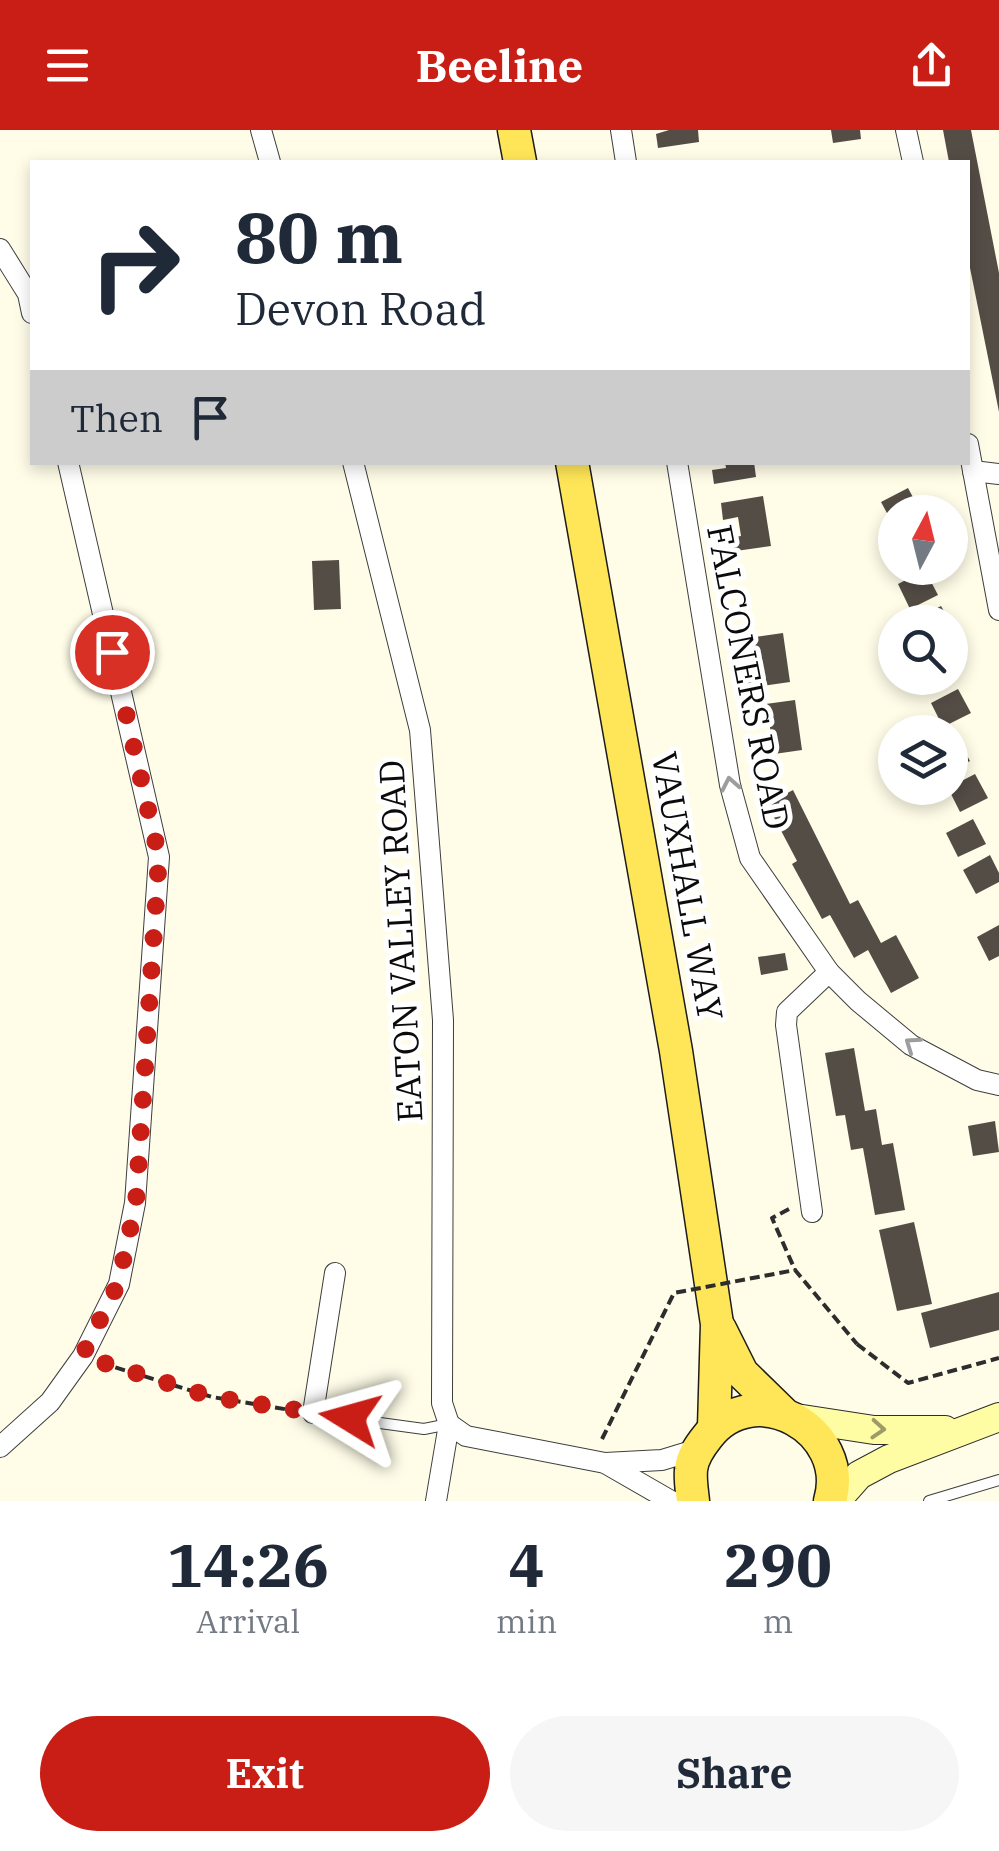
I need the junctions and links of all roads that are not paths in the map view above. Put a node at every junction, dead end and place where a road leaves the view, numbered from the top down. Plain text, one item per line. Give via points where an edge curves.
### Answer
1 (262, 130) edge
2 (514, 130) edge
3 (621, 130) edge
4 (906, 130) edge
5 (270, 160) edge
6 (520, 160) edge
7 (626, 160) edge
8 (912, 160) edge
9 (0, 248) edge
10 (30, 304) edge
11 (970, 455) edge
12 (69, 465) edge
13 (354, 465) edge
14 (573, 465) edge
15 (678, 465) edge
16 (973, 471) junction
17 (999, 474) edge
18 (999, 610) edge
19 (829, 972) junction
20 (999, 1086) edge
21 (812, 1212) dead end
22 (335, 1273) dead end
23 (717, 1324) junction
24 (313, 1414) joint
25 (789, 1415) junction
26 (999, 1417) edge
27 (448, 1424) junction
28 (961, 1430) junction
29 (706, 1438) junction
30 (0, 1447) edge
31 (605, 1463) junction
32 (999, 1480) edge
33 (953, 1496) edge
34 (436, 1501) edge
35 (671, 1501) edge
36 (693, 1501) edge
37 (833, 1501) edge
38 (929, 1501) edge

1 - 5 street
2 - 6 main road
3 - 7 street
4 - 8 street
9 - 10 street
11 - 16 street
12 - 30 street via 159,857 136,1203 118,1284 82,1356 50,1402
13 - 27 street, EATON VALLEY ROAD via 420,730 443,1020 442,1402
14 - 23 main road, VAUXHALL WAY
19 -> 15 street, FALCONERS ROAD via 750,858 737,817
16 - 17 street
16 - 18 street
20 -> 19 street, FALCONERS ROAD via 911,1045
19 - 21 street via 788,1012 786,1025
22 - 24 street
23 - 25 main road, VAUXHALL WAY via 742,1373
23 - 29 main road, VAUXHALL WAY
24 - 27 lane via 424,1429
25 -> 28 street via 874,1430
25 - 29 main road via 740,1413
25 - 37 main road, VAUXHALL WAY via 824,1444
26 - 28 street
27 - 31 street via 466,1436
27 - 34 street, EATON VALLEY ROAD
28 - 37 street via 889,1459
29 - 31 street via 662,1460
29 - 36 main road, VAUXHALL WAY via 691,1468
31 - 35 street
32 - 33 lane
33 - 38 lane

